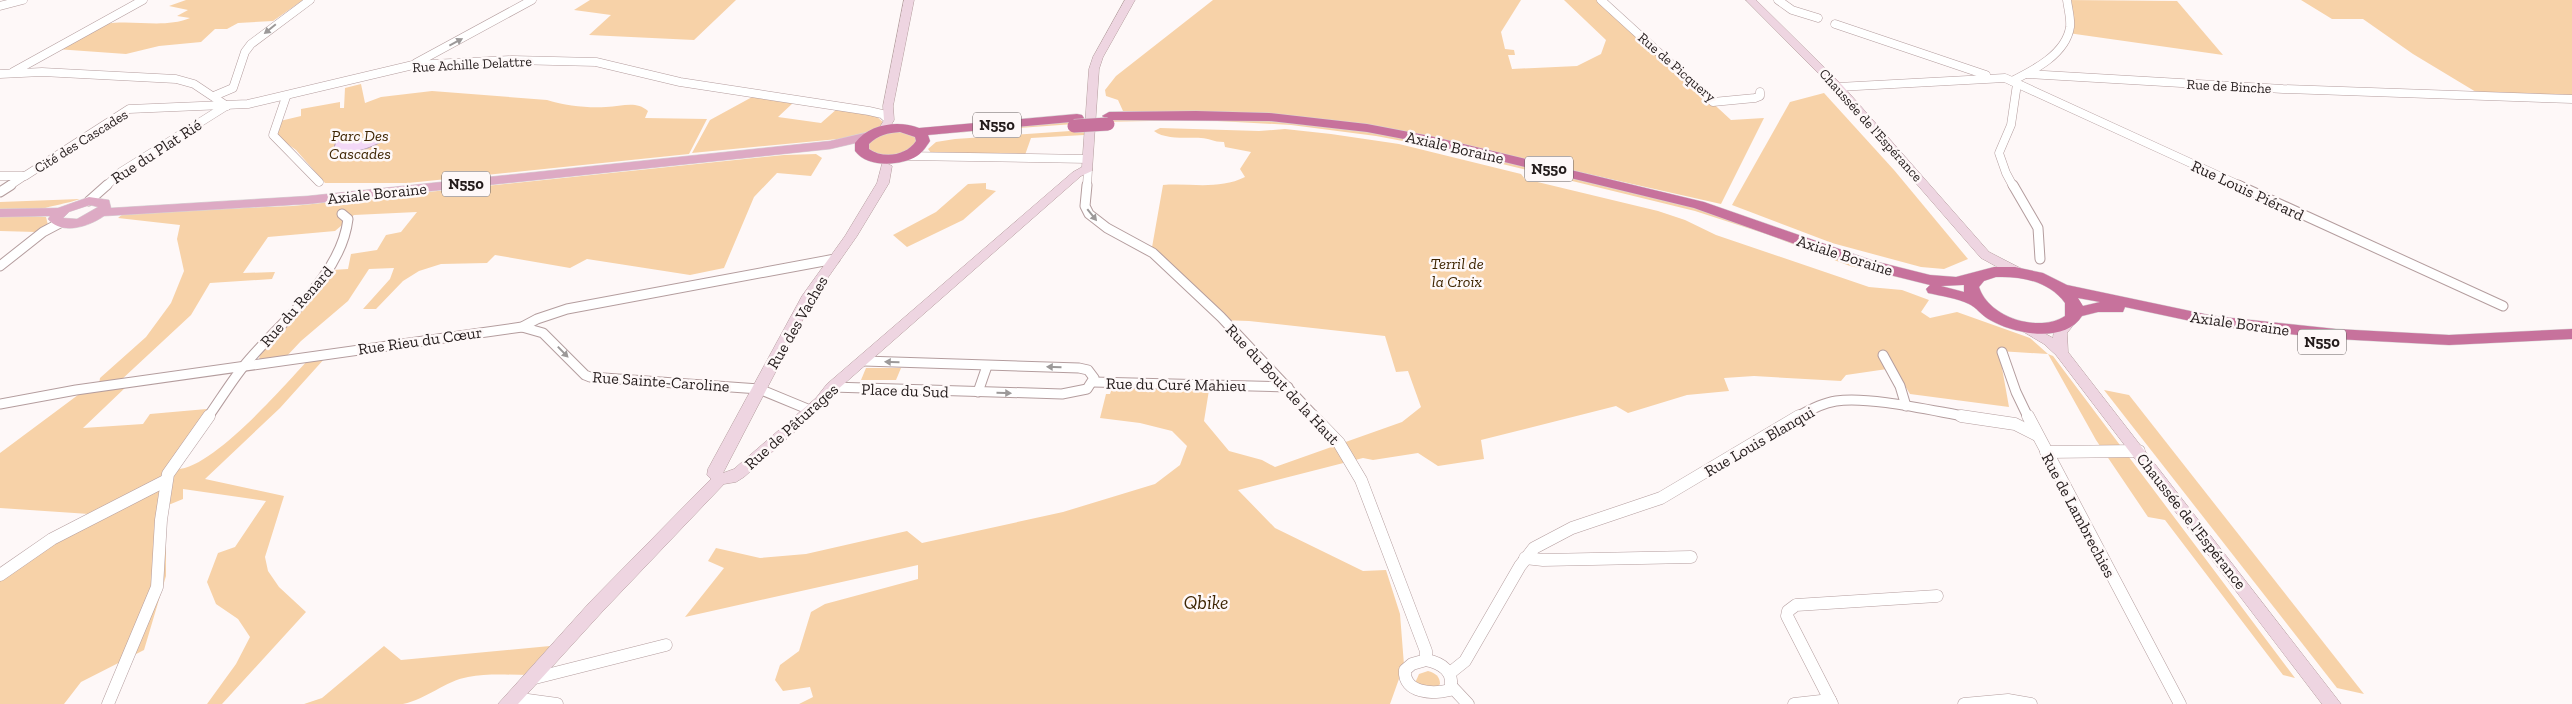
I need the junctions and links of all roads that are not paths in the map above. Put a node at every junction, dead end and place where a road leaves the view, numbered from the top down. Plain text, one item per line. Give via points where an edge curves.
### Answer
1 (23, 0) edge
2 (143, 0) edge
3 (310, 0) edge
4 (532, 0) edge
5 (909, 0) edge
6 (1130, 0) edge
7 (1600, 0) edge
8 (1751, 0) edge
9 (1778, 0) edge
10 (2067, 0) edge
11 (0, 6) edge
12 (1818, 18) dead end
13 (1835, 24) dead end
14 (413, 65) junction
15 (12, 73) junction
16 (0, 74) edge
17 (2027, 74) junction
18 (1992, 77) junction
19 (2011, 81) junction
20 (1838, 87) junction
21 (1760, 92) dead end
22 (214, 96) junction
23 (286, 96) junction
24 (2572, 98) edge
25 (227, 106) junction
26 (1108, 120) junction
27 (886, 125) junction
28 (869, 136) junction
29 (918, 142) junction
30 (830, 145) junction
31 (861, 149) junction
32 (890, 160) junction
33 (1088, 164) junction
34 (0, 176) edge
35 (25, 176) junction
36 (319, 182) dead end
37 (0, 192) edge
38 (89, 201) junction
39 (0, 212) edge
40 (102, 212) junction
41 (342, 214) dead end
42 (60, 217) junction
43 (1985, 255) junction
44 (835, 259) junction
45 (2040, 259) dead end
46 (0, 266) edge
47 (2019, 273) junction
48 (1981, 276) junction
49 (2061, 289) junction
50 (1975, 300) junction
51 (2503, 306) dead end
52 (2072, 318) junction
53 (2019, 325) junction
54 (522, 327) junction
55 (2572, 334) edge
56 (2572, 343) edge
57 (2002, 352) dead end
58 (2061, 352) junction
59 (1883, 355) dead end
60 (864, 361) junction
61 (987, 366) junction
62 (243, 368) junction
63 (1093, 382) junction
64 (832, 387) junction
65 (1288, 387) junction
66 (759, 389) junction
67 (978, 392) junction
68 (0, 404) edge
69 (1906, 406) junction
70 (810, 410) junction
71 (2037, 435) junction
72 (2139, 451) junction
73 (2046, 452) junction
74 (720, 479) junction
75 (165, 481) junction
76 (1692, 557) dead end
77 (1525, 558) junction
78 (0, 576) edge
79 (1937, 596) dead end
80 (666, 645) dead end
81 (1426, 660) junction
82 (530, 680) junction
83 (1451, 680) junction
84 (2328, 697) edge
85 (510, 701) edge
86 (1831, 702) edge
87 (108, 704) edge
88 (558, 704) edge
89 (1468, 704) edge
90 (1794, 704) edge
91 (1964, 704) edge
92 (2031, 704) edge
93 (2180, 704) edge

1 - 11 street
2 - 15 street
3 -> 22 street via 251,44 245,52 233,88
14 -> 4 street
5 - 27 street
6 - 33 street via 1094,69
7 - 21 street, Rue de Picquery via 1713,102 1755,98 1760,96
8 - 20 street, Chaussée de l'Espérance
9 - 12 street via 1792,10
10 - 17 street via 2070,30 2053,55
13 - 18 street
14 - 23 street, Rue Achille Delattre
14 - 27 street, Rue Achille Delattre via 512,60 596,62 688,83 869,111 882,114
15 - 16 street
15 - 22 street via 176,79 194,84
17 - 19 street
17 - 24 street, Rue de Binche via 2283,88
18 - 19 street, Rue Louis Piérard
18 - 20 street
19 - 45 street via 2011,125 1998,153 2005,173 2038,230
19 - 51 street, Rue Louis Piérard
20 - 43 street, Chaussée de l'Espérance
22 - 25 street
23 - 25 street, Rue Achille Delattre
23 - 36 street via 273,135
25 - 35 street, Cité des Cascades via 129,109
25 - 38 street, Rue du Plat Rié via 121,172
26 - 29 highway, Axiale Boraine / N550, bridge via 947,136
26 - 48 highway, Axiale Boraine / N550 via 1196,115 1268,117 1400,134 1699,205 1845,257 1928,280 1958,283
26 - 50 highway, Axiale Boraine / N550 via 1332,131 1404,143 1696,214 1854,270
27 - 28 highway, Axiale Boraine
27 - 29 highway, Axiale Boraine
28 - 30 main road, Axiale Boraine / N550
28 - 31 highway via 862,142
29 - 32 highway, Axiale Boraine
29 - 33 street
30 - 31 main road, Axiale Boraine / N550
30 - 40 main road, Axiale Boraine / N550 via 308,200
31 - 32 highway, Axiale Boraine via 867,155
32 - 44 street, Rue des Vaches via 884,183
33 - 60 street, Rue de Pâturages
33 -> 65 street, Rue du Bout de la Haut via 1085,206 1089,214 1107,228 1153,253
34 - 35 street, Cité des Cascades
35 - 37 street, Cité des Cascades
38 - 40 main road via 104,203
38 - 42 main road, Axiale Boraine / N550 via 76,204
39 - 42 main road, Axiale Boraine / N550
40 - 42 main road, Axiale Boraine / N550 via 82,221
41 - 62 street, Rue du Renard via 348,219 346,237 338,257
42 - 46 street
43 - 47 street
43 - 48 main road via 1989,269
44 - 54 street, Rue Rieu du Cœur via 567,309
44 - 66 street, Rue des Vaches via 810,296
47 - 48 highway, N550
47 - 49 highway, N550 via 2042,279
48 - 50 highway via 1971,287
49 - 52 highway, N550 via 2073,302
49 - 55 highway, Axiale Boraine / N550 via 2214,321 2327,333 2449,340
50 - 53 highway, N550 via 1994,316
52 - 53 highway, N550 via 2044,328
52 - 56 highway, Axiale Boraine / N550 via 2098,307 2117,308 2220,330 2349,344 2466,348
52 - 58 street via 2060,333
53 - 58 street, Chaussée de l'Espérance
54 - 62 street, Rue Rieu du Cœur via 341,351
54 -> 66 street, Rue Sainte-Caroline via 543,334 590,377
57 - 71 street, Rue de Lambrechies via 2010,378
58 - 72 street, Chaussée de l'Espérance
59 - 69 street
61 -> 60 street, Place du Sud
60 - 64 street, Rue de Pâturages
63 -> 61 street, Place du Sud via 1093,374 1079,368
61 - 67 street
62 - 68 street, Rue Rieu du Cœur via 76,390
62 - 75 street
63 - 65 street, Rue du Curé Mahieu
67 -> 63 street, Place du Sud via 1073,393 1087,389
64 - 67 street, Place du Sud
64 - 70 street, Rue de Pâturages
65 - 81 street, Rue du Bout de la Haut via 1339,443 1352,463 1405,591 1426,651
66 - 70 street, Rue Sainte-Caroline
66 - 74 street, Rue des Vaches via 716,469 715,475
69 - 71 street, Rue Louis Blanqui via 2015,424
69 - 77 street, Rue Louis Blanqui via 1836,401 1810,410 1661,498 1572,528 1534,548
70 - 74 street, Rue de Pâturages via 736,475
71 - 73 street, Rue de Lambrechies
72 - 73 street
72 - 84 street, Chaussée de l'Espérance
73 - 93 street, Rue de Lambrechies
74 - 82 street, Rue de Pâturages via 602,600
75 - 78 street via 52,539
75 - 87 street via 157,587
76 - 77 street
77 - 83 street, Rue Louis Blanqui
79 - 86 street via 1796,605 1791,608 1787,616
80 - 82 street
81 - 83 street via 1439,663
81 - 83 street via 1408,668 1404,678 1413,699 1445,696
82 - 85 street, Rue de Pâturages
83 - 89 street
85 - 88 street, Rue de Pâturages
86 - 90 street
91 - 92 street via 2008,700

